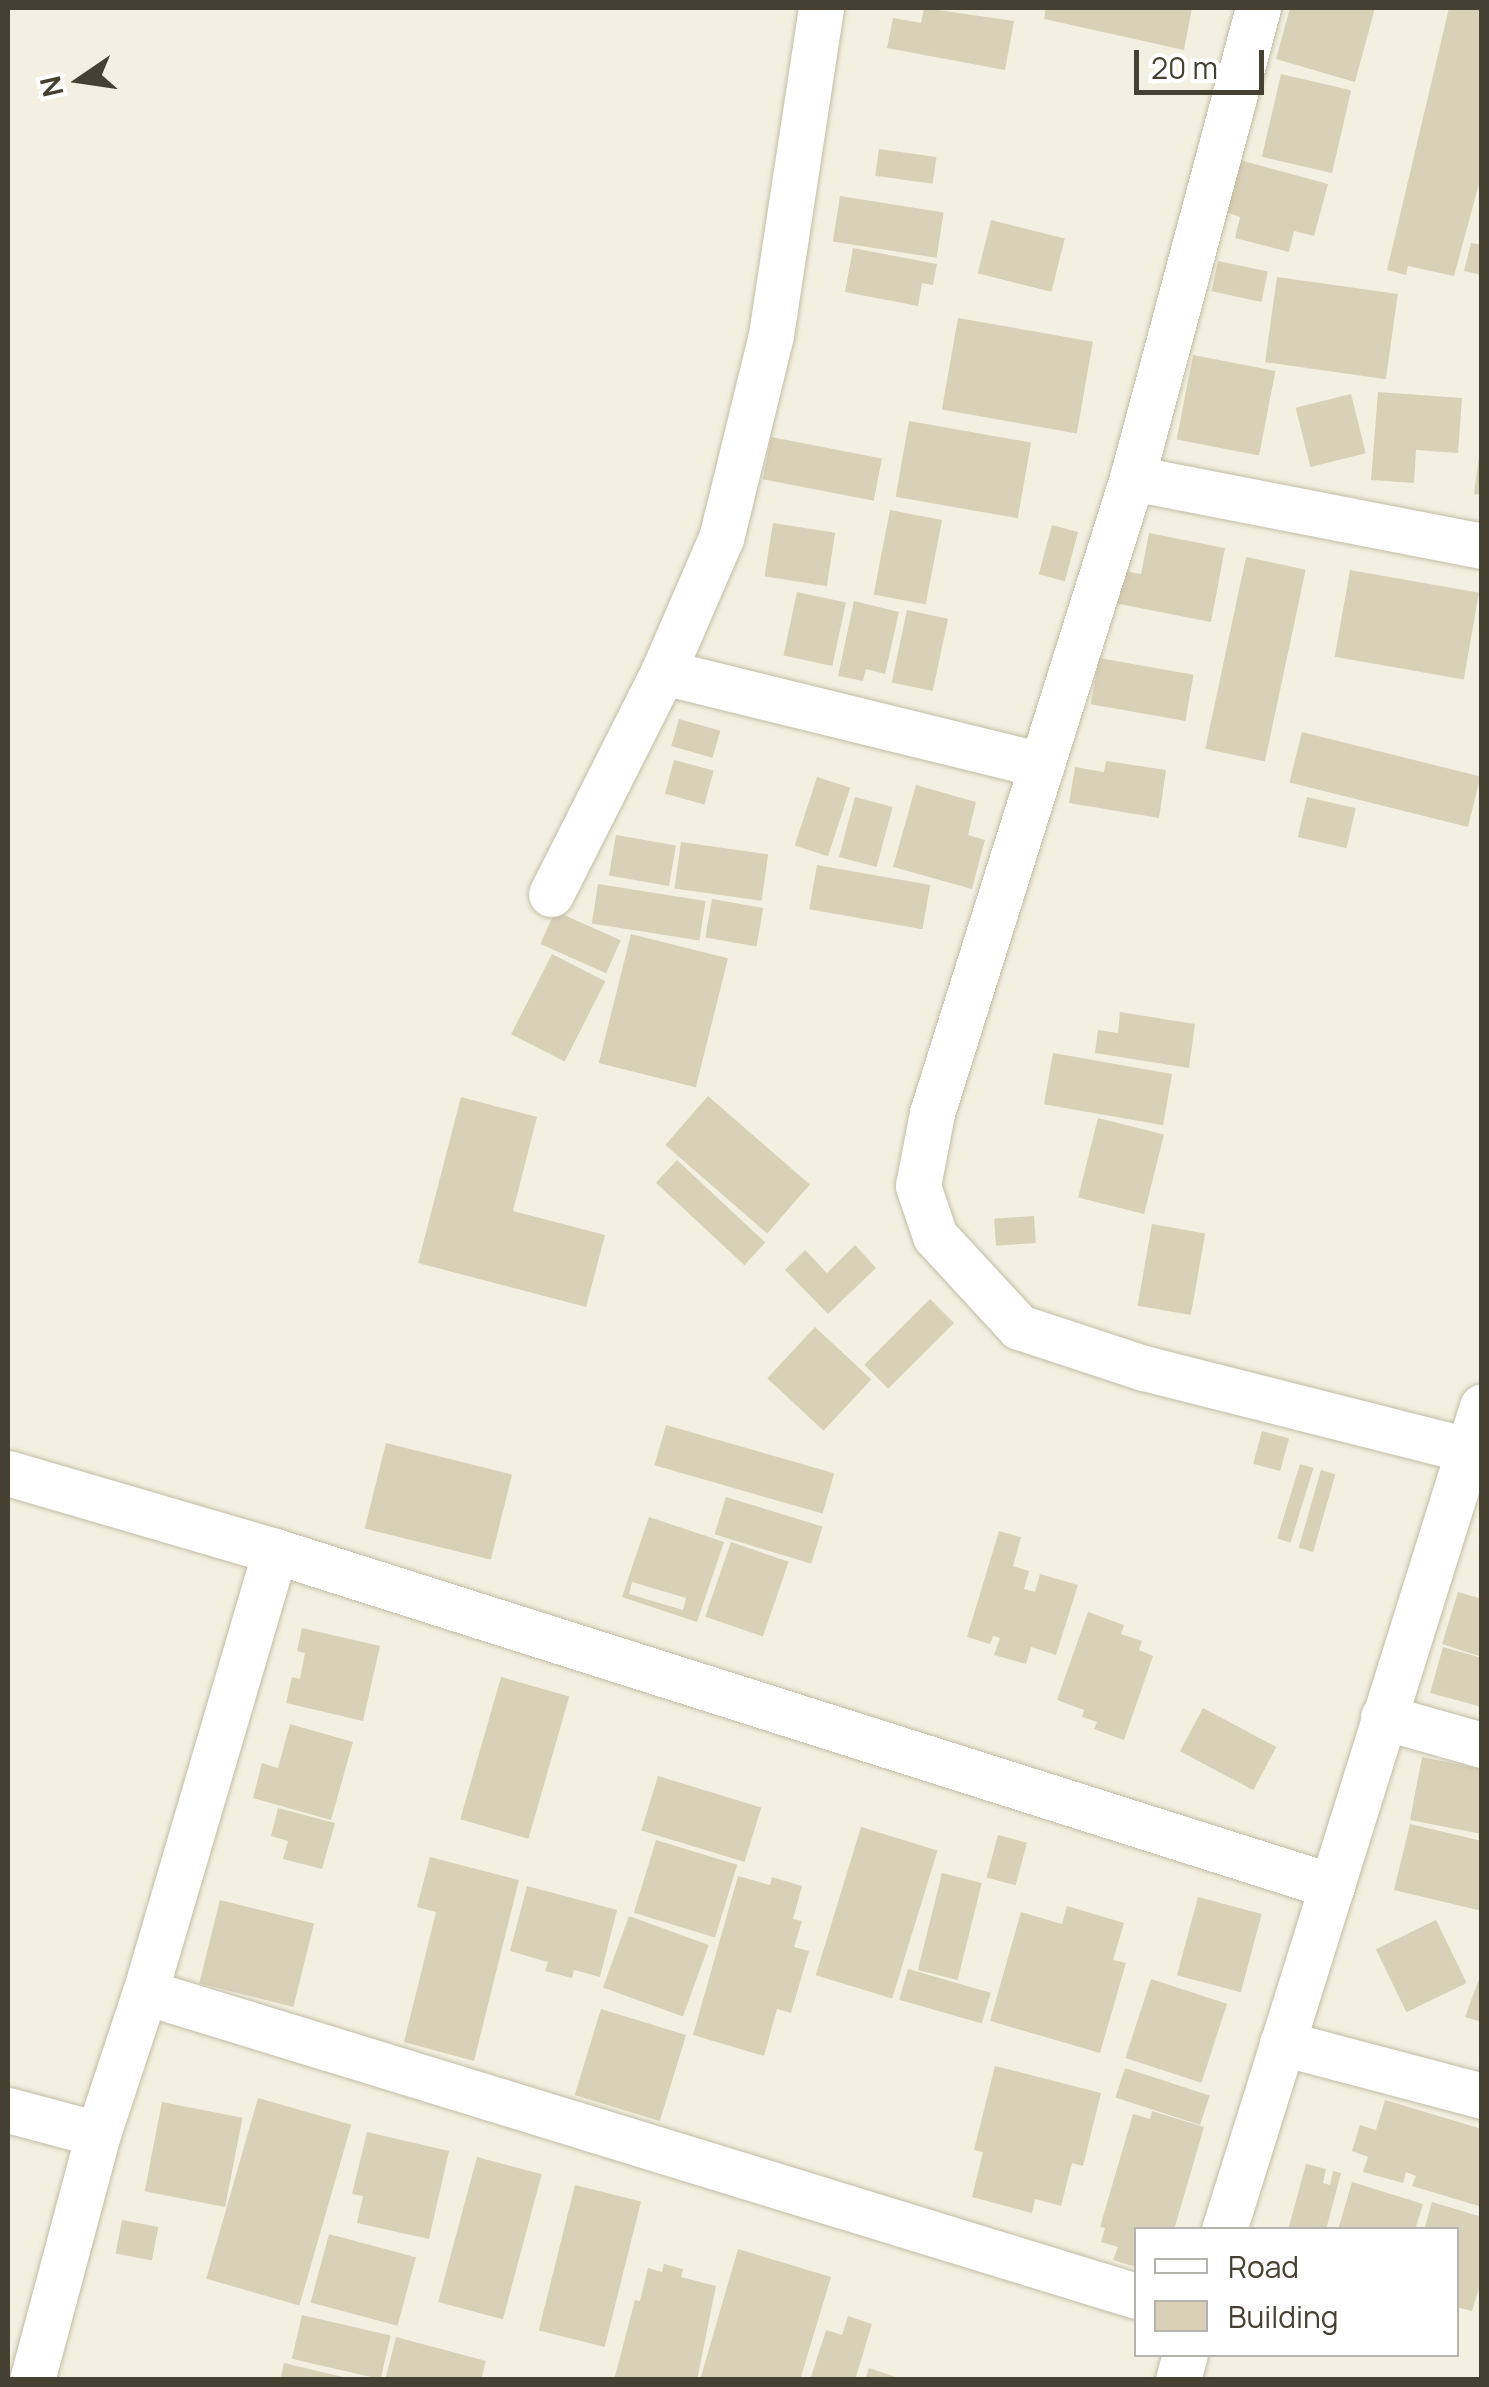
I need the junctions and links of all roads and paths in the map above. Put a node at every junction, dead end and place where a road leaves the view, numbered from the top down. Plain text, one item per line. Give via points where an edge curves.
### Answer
1 (821, 8) edge
2 (1258, 8) edge
3 (1132, 478) junction
4 (1482, 546) edge
5 (663, 672) junction
6 (1042, 765) junction
7 (551, 894) dead end
8 (1482, 1406) edge
9 (1468, 1450) junction
10 (8, 1473) edge
11 (275, 1551) junction
12 (1383, 1717) junction
13 (1482, 1745) edge
14 (1332, 1886) junction
15 (145, 1992) junction
16 (1282, 2043) junction
17 (1482, 2096) edge
18 (8, 2110) edge
19 (98, 2134) junction
20 (1225, 2227) edge
21 (1134, 2295) edge
22 (32, 2380) edge

1 - 5 street via 771,335 721,538
2 - 3 street
3 - 4 street
3 - 6 street
5 - 6 street
5 - 7 street
6 - 9 street via 932,1113 918,1186 935,1236 1018,1327 1144,1368
8 - 9 street
9 - 12 street
10 - 11 street
11 - 14 street
11 - 15 street
12 - 13 street
12 - 14 street
14 - 16 street
15 - 19 street
15 - 21 street
16 - 17 street
16 - 20 street
18 - 19 street
19 - 22 street

